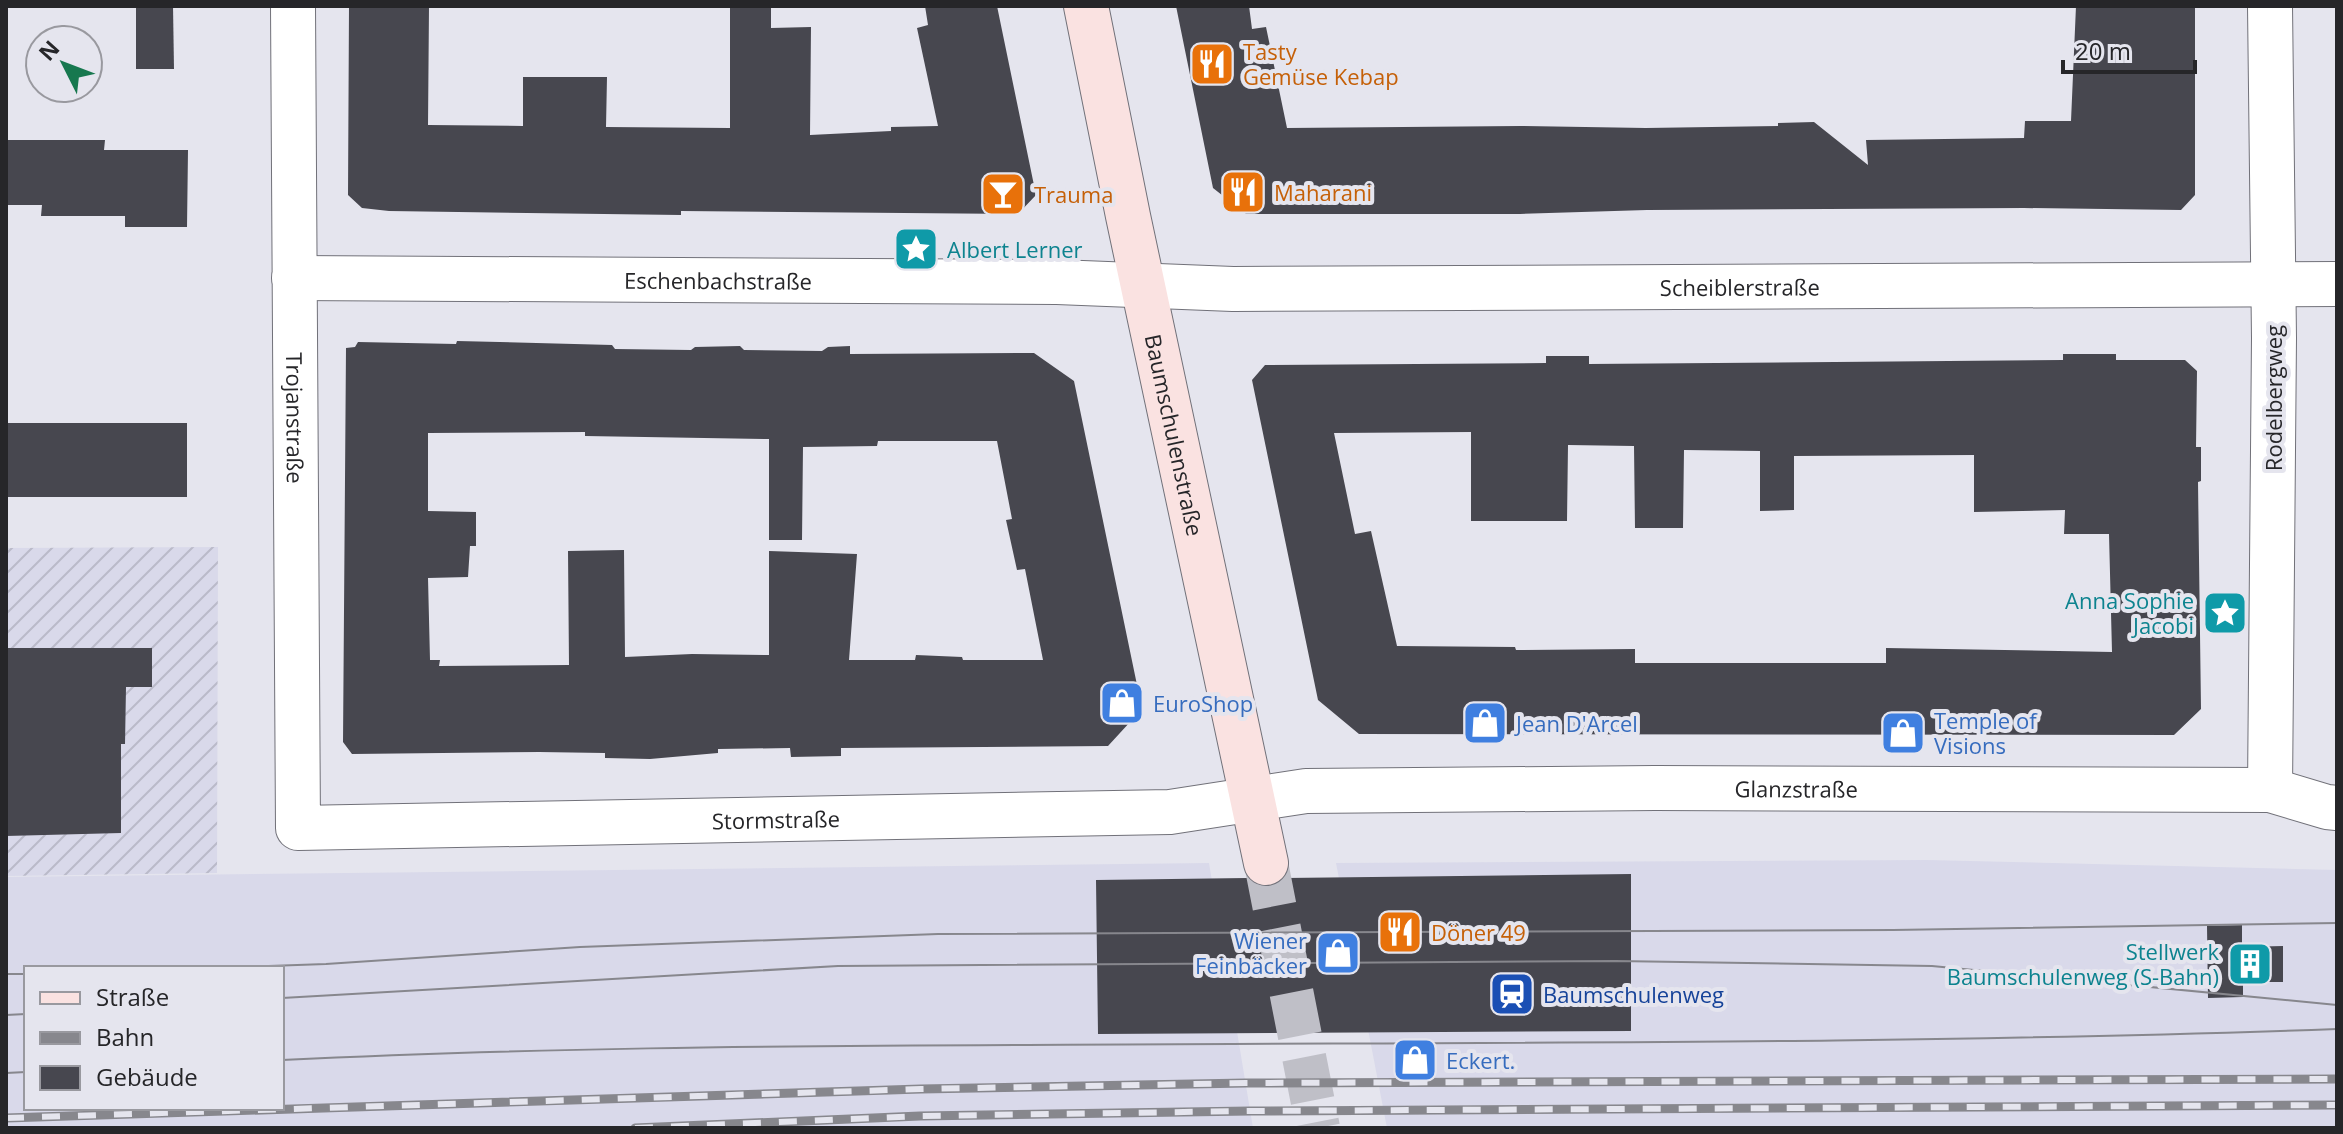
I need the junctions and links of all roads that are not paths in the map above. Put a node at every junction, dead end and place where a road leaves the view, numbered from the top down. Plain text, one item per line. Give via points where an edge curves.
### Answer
1 (293, 6) edge
2 (1086, 6) edge
3 (2270, 6) edge
4 (294, 278) junction
5 (2273, 284) junction
6 (2337, 284) edge
7 (1143, 285) junction
8 (2270, 790) junction
9 (1253, 799) junction
10 (2337, 808) edge
11 (298, 828) joint
12 (1266, 863) tunnel mouth

1 - 4 street, Trojanstraße
2 - 7 main road, Baumschulenstraße
3 - 5 street, Rodelbergweg
4 - 7 street, Eschenbachstraße
4 - 11 street, Trojanstraße
5 - 6 street, Scheiblerstraße
5 - 7 street, Scheiblerstraße via 1233,289
5 - 8 street, Rodelbergweg
7 - 9 main road, Baumschulenstraße
8 - 9 street, Glanzstraße via 1500,788 1306,791
8 - 10 street, Glanzstraße
9 - 11 street, Stormstraße via 1170,812
9 - 12 main road, Baumschulenstraße

